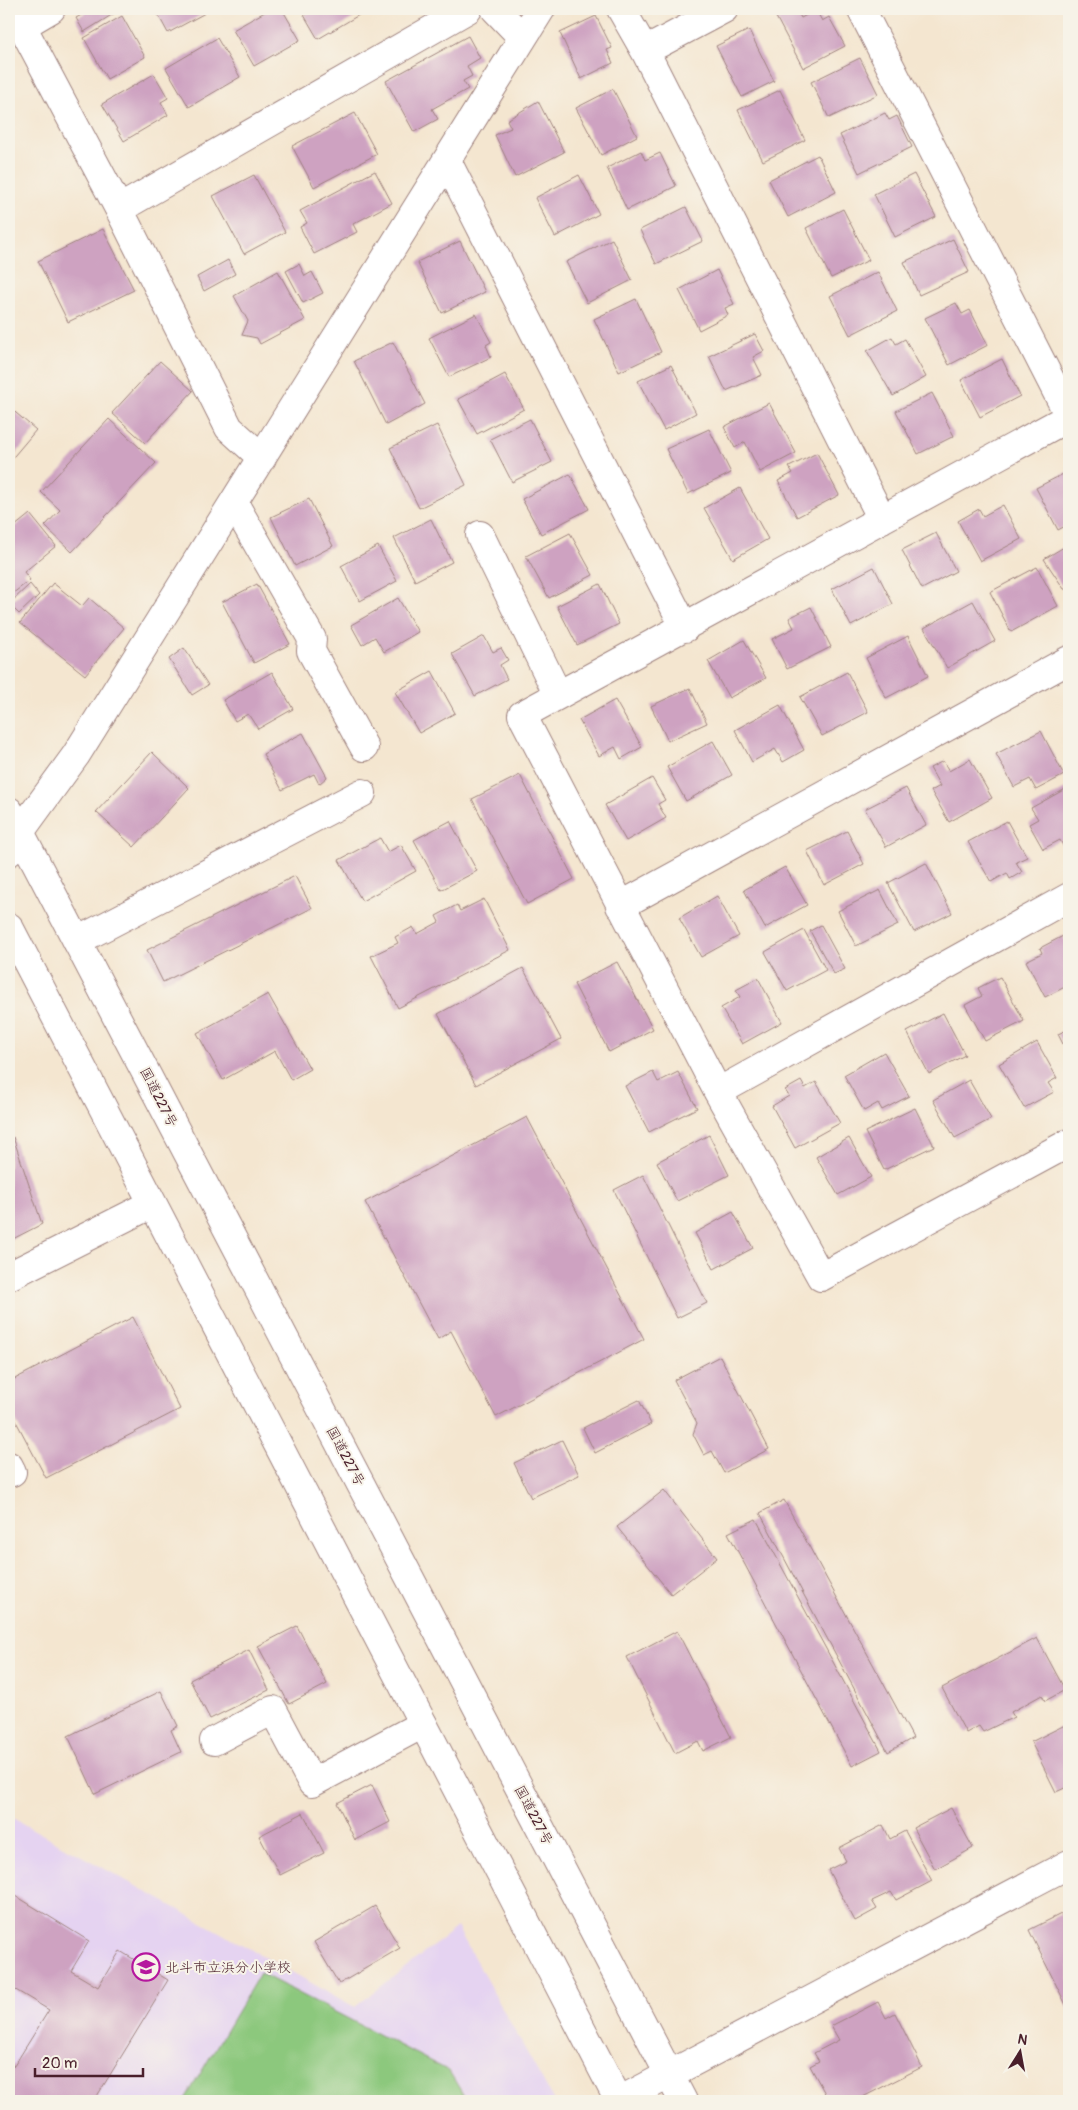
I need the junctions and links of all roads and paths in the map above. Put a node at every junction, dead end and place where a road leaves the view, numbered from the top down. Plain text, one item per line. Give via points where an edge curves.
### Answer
1 (51, 9) edge
2 (468, 9) edge
3 (495, 9) edge
4 (541, 9) edge
5 (621, 9) edge
6 (724, 9) edge
7 (861, 9) edge
8 (17, 17) edge
9 (522, 37) junction
10 (645, 50) junction
11 (447, 161) junction
12 (120, 209) junction
13 (1069, 417) edge
14 (262, 458) junction
15 (234, 503) junction
16 (882, 519) junction
17 (480, 536) dead end
18 (685, 628) junction
19 (1069, 660) edge
20 (558, 695) junction
21 (364, 747) dead end
22 (362, 793) dead end
23 (12, 832) edge
24 (1069, 897) edge
25 (620, 906) junction
26 (9, 926) edge
27 (77, 941) junction
28 (718, 1092) junction
29 (1069, 1143) edge
30 (152, 1204) junction
31 (9, 1276) edge
32 (423, 1724) junction
33 (214, 1741) dead end
34 (1069, 1864) edge
35 (670, 2075) junction
36 (619, 2101) edge
37 (683, 2101) edge

1 - 8 main road
2 - 12 main road
3 - 9 main road
4 - 9 main road
5 - 10 main road
6 - 10 main road
7 - 13 main road
8 - 12 main road
9 - 11 main road
10 - 16 main road
11 - 14 main road
11 - 18 main road
12 - 14 main road via 229,428
13 - 16 main road
14 - 15 main road
15 - 21 main road via 312,639 311,651
15 - 23 main road via 76,755
16 - 18 main road
17 - 20 main road
18 - 20 main road
19 - 25 main road
20 - 25 main road via 522,715
22 - 27 main road
23 - 27 main road, 国道227号
24 - 28 main road
25 - 28 main road
26 - 30 main road
27 - 35 main road, 国道227号
28 - 29 main road via 820,1277
30 - 31 main road
30 - 32 main road
32 - 33 main road via 312,1783 274,1710
32 - 36 main road
34 - 35 main road
35 - 36 main road
35 - 37 main road, 国道227号

